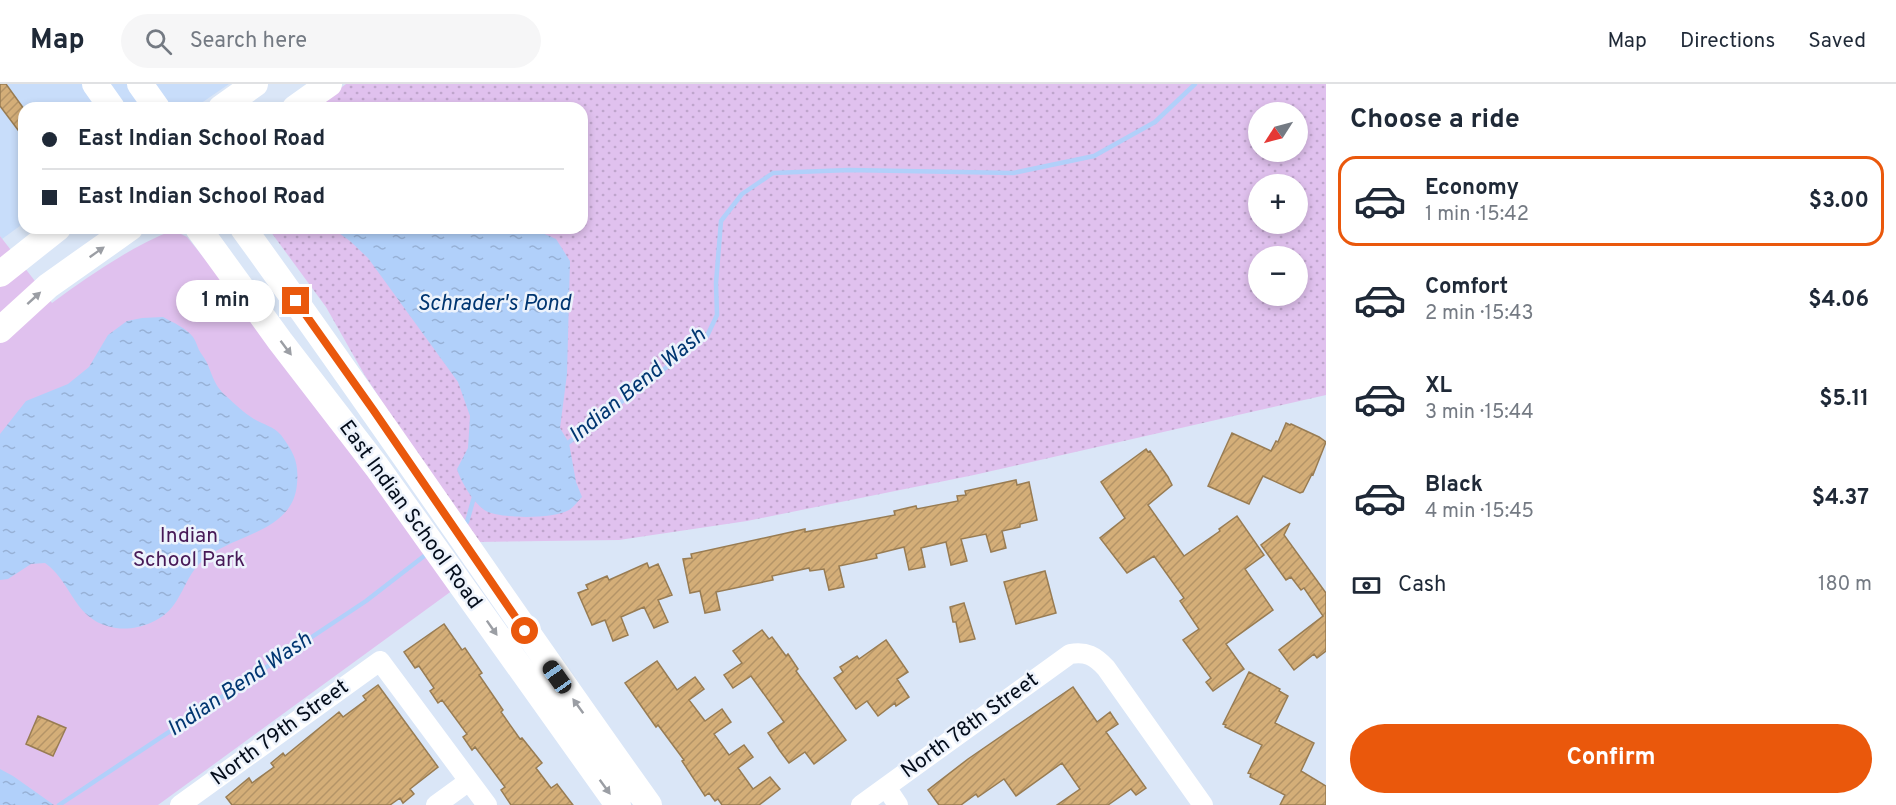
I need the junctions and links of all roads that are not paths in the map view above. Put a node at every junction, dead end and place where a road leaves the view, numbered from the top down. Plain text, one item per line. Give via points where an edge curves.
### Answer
1 (95, 84) edge
2 (140, 84) edge
3 (255, 84) edge
4 (326, 86) edge
5 (108, 102) edge
6 (153, 102) edge
7 (230, 102) edge
8 (303, 102) edge
9 (50, 234) edge
10 (122, 234) edge
11 (202, 234) edge
12 (249, 237) edge
13 (0, 274) edge
14 (0, 330) edge
15 (469, 781) junction
16 (886, 788) junction
17 (180, 805) edge
18 (436, 805) edge
19 (486, 805) edge
20 (618, 805) edge
21 (649, 805) edge
22 (861, 805) edge
23 (898, 805) edge
24 (1203, 805) edge

1 - 5 main road
2 - 6 main road
3 - 7 main road
4 - 8 main road
9 - 13 main road
14 -> 10 main road via 48,286
11 -> 20 main road, East Indian School Road via 447,563
21 -> 12 main road, East Indian School Road
15 - 17 street, North 79th Street via 380,661
15 - 18 street
15 - 19 street
16 - 22 street, North 78th Street
16 - 23 street
16 - 24 street, North 78th Street via 1070,654 1082,652 1096,657 1106,668

